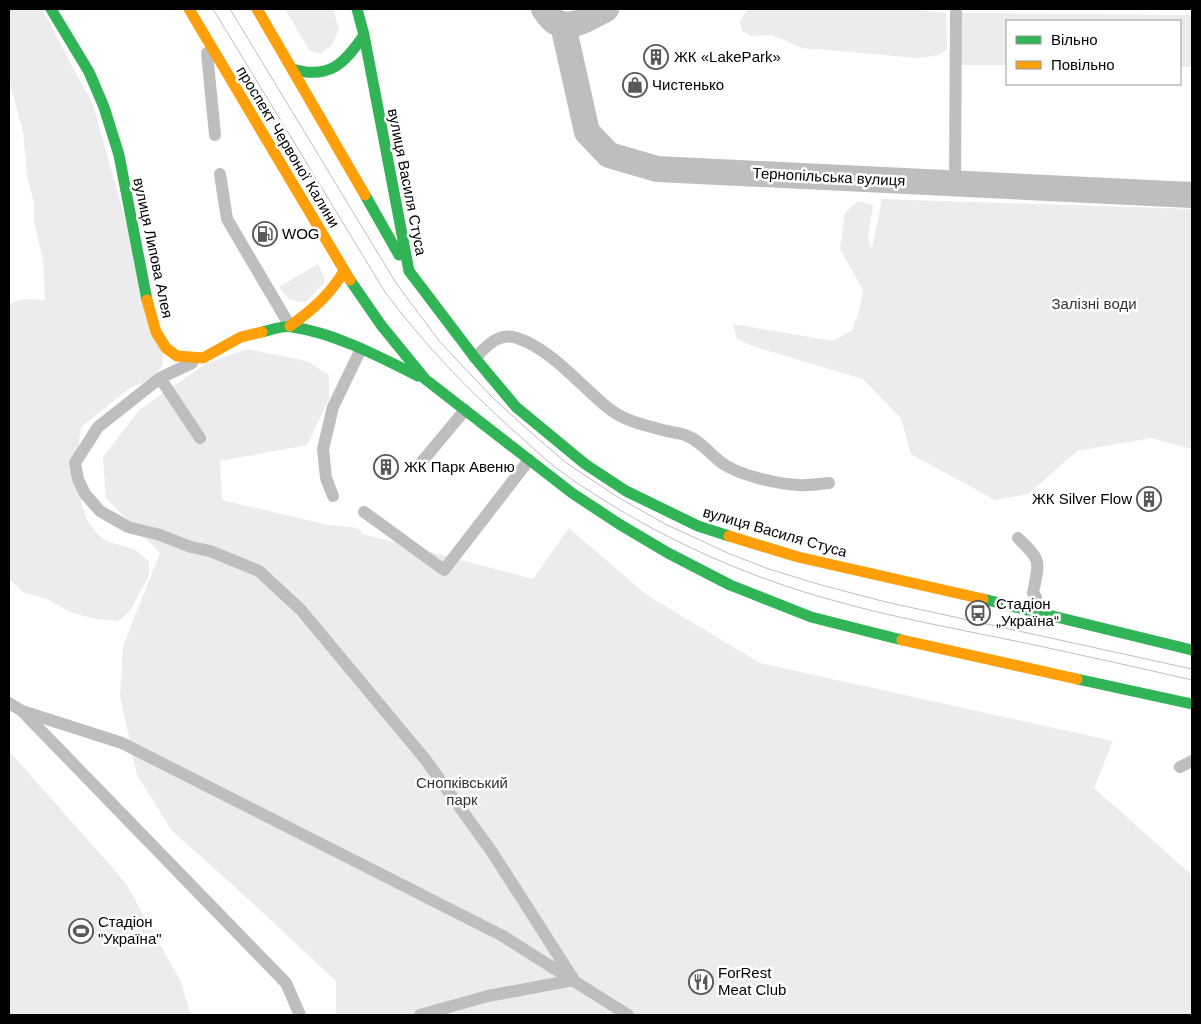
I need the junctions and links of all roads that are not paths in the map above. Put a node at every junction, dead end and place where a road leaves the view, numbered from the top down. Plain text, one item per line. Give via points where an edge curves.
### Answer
1 (51, 9) edge
2 (189, 9) edge
3 (257, 9) edge
4 (357, 9) edge
5 (544, 9) edge
6 (606, 9) edge
7 (956, 9) edge
8 (563, 25) junction
9 (364, 35) junction
10 (206, 38) junction
11 (292, 69) junction
12 (215, 135) dead end
13 (220, 174) dead end
14 (955, 183) junction
15 (1192, 195) edge
16 (344, 271) junction
17 (409, 271) junction
18 (290, 326) junction
19 (361, 349) junction
20 (204, 358) junction
21 (475, 358) junction
22 (160, 378) junction
23 (425, 379) junction
24 (465, 410) junction
25 (200, 438) dead end
26 (529, 460) junction
27 (420, 464) dead end
28 (829, 484) dead end
29 (333, 496) dead end
30 (373, 513) dead end
31 (1018, 538) dead end
32 (1029, 610) junction
33 (1192, 650) edge
34 (9, 703) edge
35 (1192, 704) edge
36 (22, 711) junction
37 (1192, 761) edge
38 (1180, 767) dead end
39 (574, 980) junction
40 (300, 1015) edge
41 (420, 1015) edge
42 (628, 1015) edge

1 - 20 main road, вулиця Липова Алея via 89,72 104,107 119,155 145,294 156,332 166,348 177,356
2 - 10 main road, проспект Червоної Калини
3 - 11 main road
4 - 9 main road, вулиця Василя Стуса
5 - 8 street
6 - 8 street via 582,22
7 - 14 lane
8 - 14 street, Тернопільська вулиця via 587,132 609,155 657,169
9 - 11 main road via 350,56 334,68 316,73
9 - 17 main road, вулиця Василя Стуса
10 - 12 lane
10 - 16 main road, проспект Червоної Калини
11 - 17 main road
13 - 18 lane via 227,219
14 - 15 street, Тернопільська вулиця
16 - 18 main road via 322,303
16 - 23 main road, проспект Червоної Калини
17 - 21 main road, вулиця Василя Стуса
18 - 19 main road
18 - 20 main road via 241,336
19 - 23 main road
19 - 29 lane via 333,408 323,449 326,478
20 - 22 lane
21 - 28 lane via 502,336 516,338 558,364 608,409 632,421 686,435 725,465 774,481 798,485
21 - 32 main road, вулиця Василя Стуса via 516,407 585,464 626,491 689,522 798,557
22 - 25 lane
22 - 39 lane via 98,427 75,463 85,494 100,511 128,526 191,548 210,551 259,571 301,610 425,759 492,852
23 - 24 main road
24 - 26 main road
24 - 27 lane
26 - 30 lane via 444,570
26 - 35 main road via 572,493 668,553 730,585 811,616 907,641
31 - 32 lane via 1039,564 1033,593 1036,597
32 - 33 main road, вулиця Василя Стуса
34 - 36 lane
36 - 39 lane via 122,743 501,935
36 - 40 lane via 286,983
37 - 38 lane
39 - 41 lane via 488,996
39 - 42 lane

